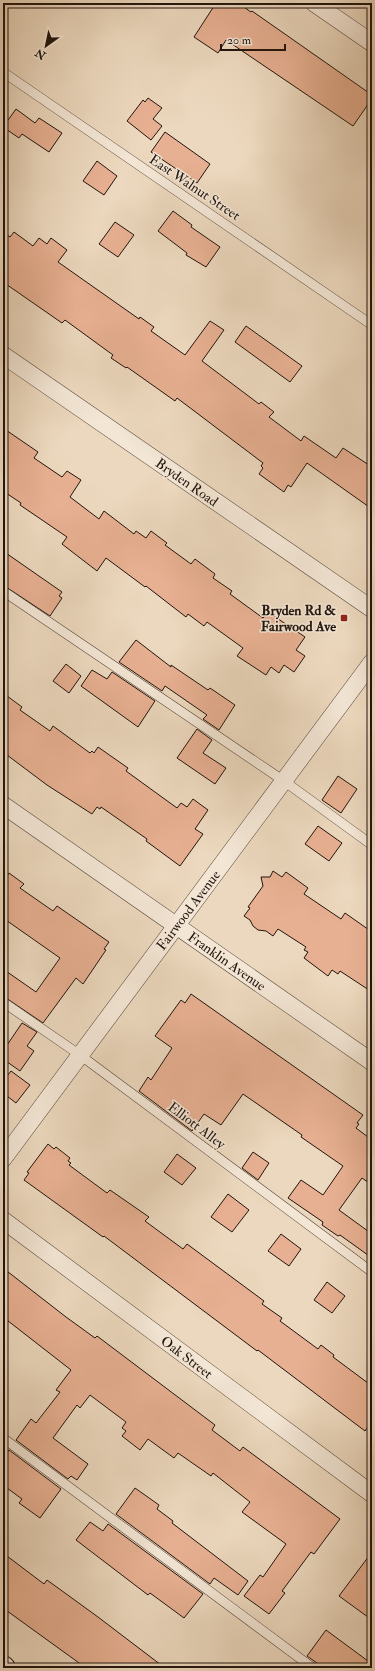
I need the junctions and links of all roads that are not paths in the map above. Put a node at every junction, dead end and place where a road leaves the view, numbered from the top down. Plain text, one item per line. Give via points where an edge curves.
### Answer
1 (314, 3) edge
2 (372, 43) edge
3 (3, 72) edge
4 (372, 325) edge
5 (3, 355) edge
6 (3, 591) edge
7 (372, 610) edge
8 (372, 662) edge
9 (284, 781) junction
10 (3, 806) edge
11 (372, 845) edge
12 (176, 926) junction
13 (3, 1002) edge
14 (80, 1055) junction
15 (372, 1062) edge
16 (3, 1159) edge
17 (3, 1220) edge
18 (372, 1272) edge
19 (3, 1438) edge
20 (372, 1494) edge
21 (313, 1668) edge

1 - 2 street
3 - 4 lane, East Walnut Street
5 - 7 street, Bryden Road
6 - 9 lane
8 - 9 street, Fairwood Avenue
9 - 11 lane
9 - 12 street, Fairwood Avenue
10 - 12 street, Franklin Avenue
12 - 14 street, Fairwood Avenue
12 - 15 street, Franklin Avenue
13 - 14 lane, Elliott Alley
14 - 16 street, Fairwood Avenue
14 - 18 lane, Elliott Alley
17 - 20 street, Oak Street
19 - 21 lane

